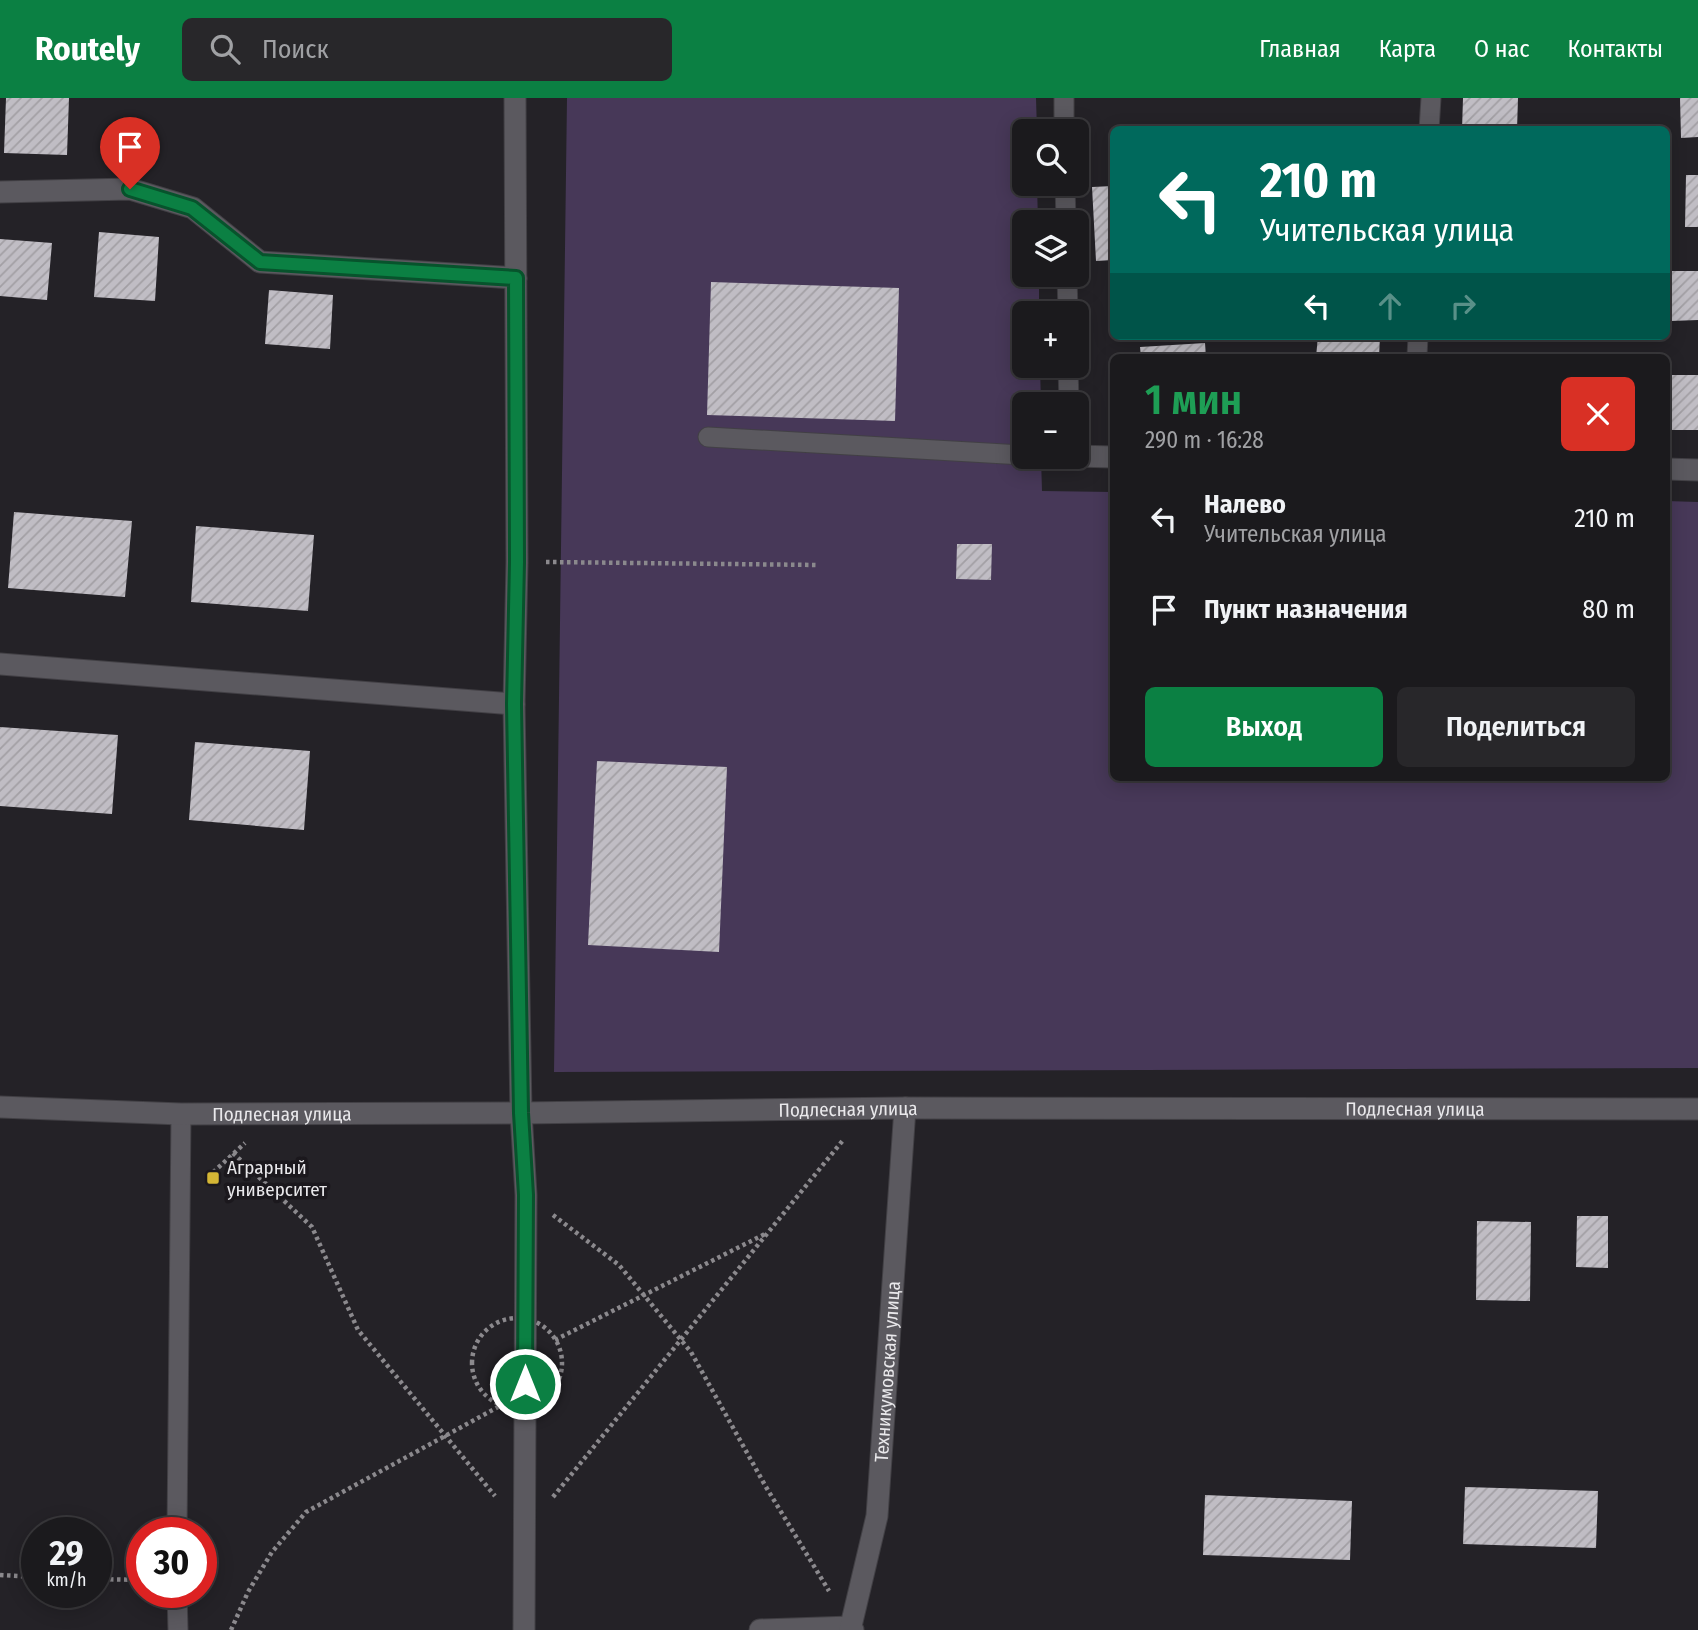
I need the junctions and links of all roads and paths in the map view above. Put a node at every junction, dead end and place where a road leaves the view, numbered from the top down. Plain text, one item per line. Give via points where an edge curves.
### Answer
1 (515, 98) edge
2 (1064, 98) edge
3 (1431, 98) edge
4 (1064, 119) edge
5 (1429, 126) edge
6 (0, 192) edge
7 (516, 278) junction
8 (708, 437) dead end
9 (1012, 454) edge
10 (1089, 456) edge
11 (1110, 457) edge
12 (1670, 469) edge
13 (1698, 470) edge
14 (517, 562) junction
15 (818, 565) dead end
16 (0, 664) edge
17 (514, 704) junction
18 (0, 1107) edge
19 (905, 1108) junction
20 (1698, 1109) edge
21 (521, 1113) junction
22 (181, 1114) junction
23 (844, 1139) dead end
24 (233, 1153) dead end
25 (526, 1195) junction
26 (769, 1232) junction
27 (644, 1295) junction
28 (555, 1340) dead end
29 (680, 1340) junction
30 (501, 1405) dead end
31 (445, 1436) junction
32 (177, 1517) edge
33 (525, 1533) junction
34 (0, 1575) edge
35 (21, 1576) edge
36 (177, 1608) edge
37 (852, 1629) edge
38 (178, 1630) edge
39 (231, 1630) edge
40 (524, 1630) edge
41 (760, 1630) edge

1 - 7 street
2 - 4 lane
3 - 5 lane
6 - 7 street via 130,189 192,208 260,262
7 - 14 street
8 - 9 lane
10 - 11 street
12 - 13 street
14 - 15 path
14 - 17 street
16 - 17 street
17 - 21 street
18 - 22 street, Подлесная улица
19 - 20 street, Подлесная улица
19 - 21 street, Подлесная улица
19 - 37 street, Техникумовская улица via 877,1516
21 - 22 street, Подлесная улица
21 - 25 street
22 - 32 lane
23 - 26 path
24 - 31 path via 312,1227 358,1329
25 - 27 path via 619,1265
25 - 33 street
26 - 27 path
26 - 29 path
27 - 28 path
27 - 29 path
29 - 33 path
29 - 37 path
30 - 31 path
31 - 33 path
31 - 39 path via 306,1512 272,1552
33 - 40 street
34 - 35 path
36 - 38 lane
37 - 41 street

